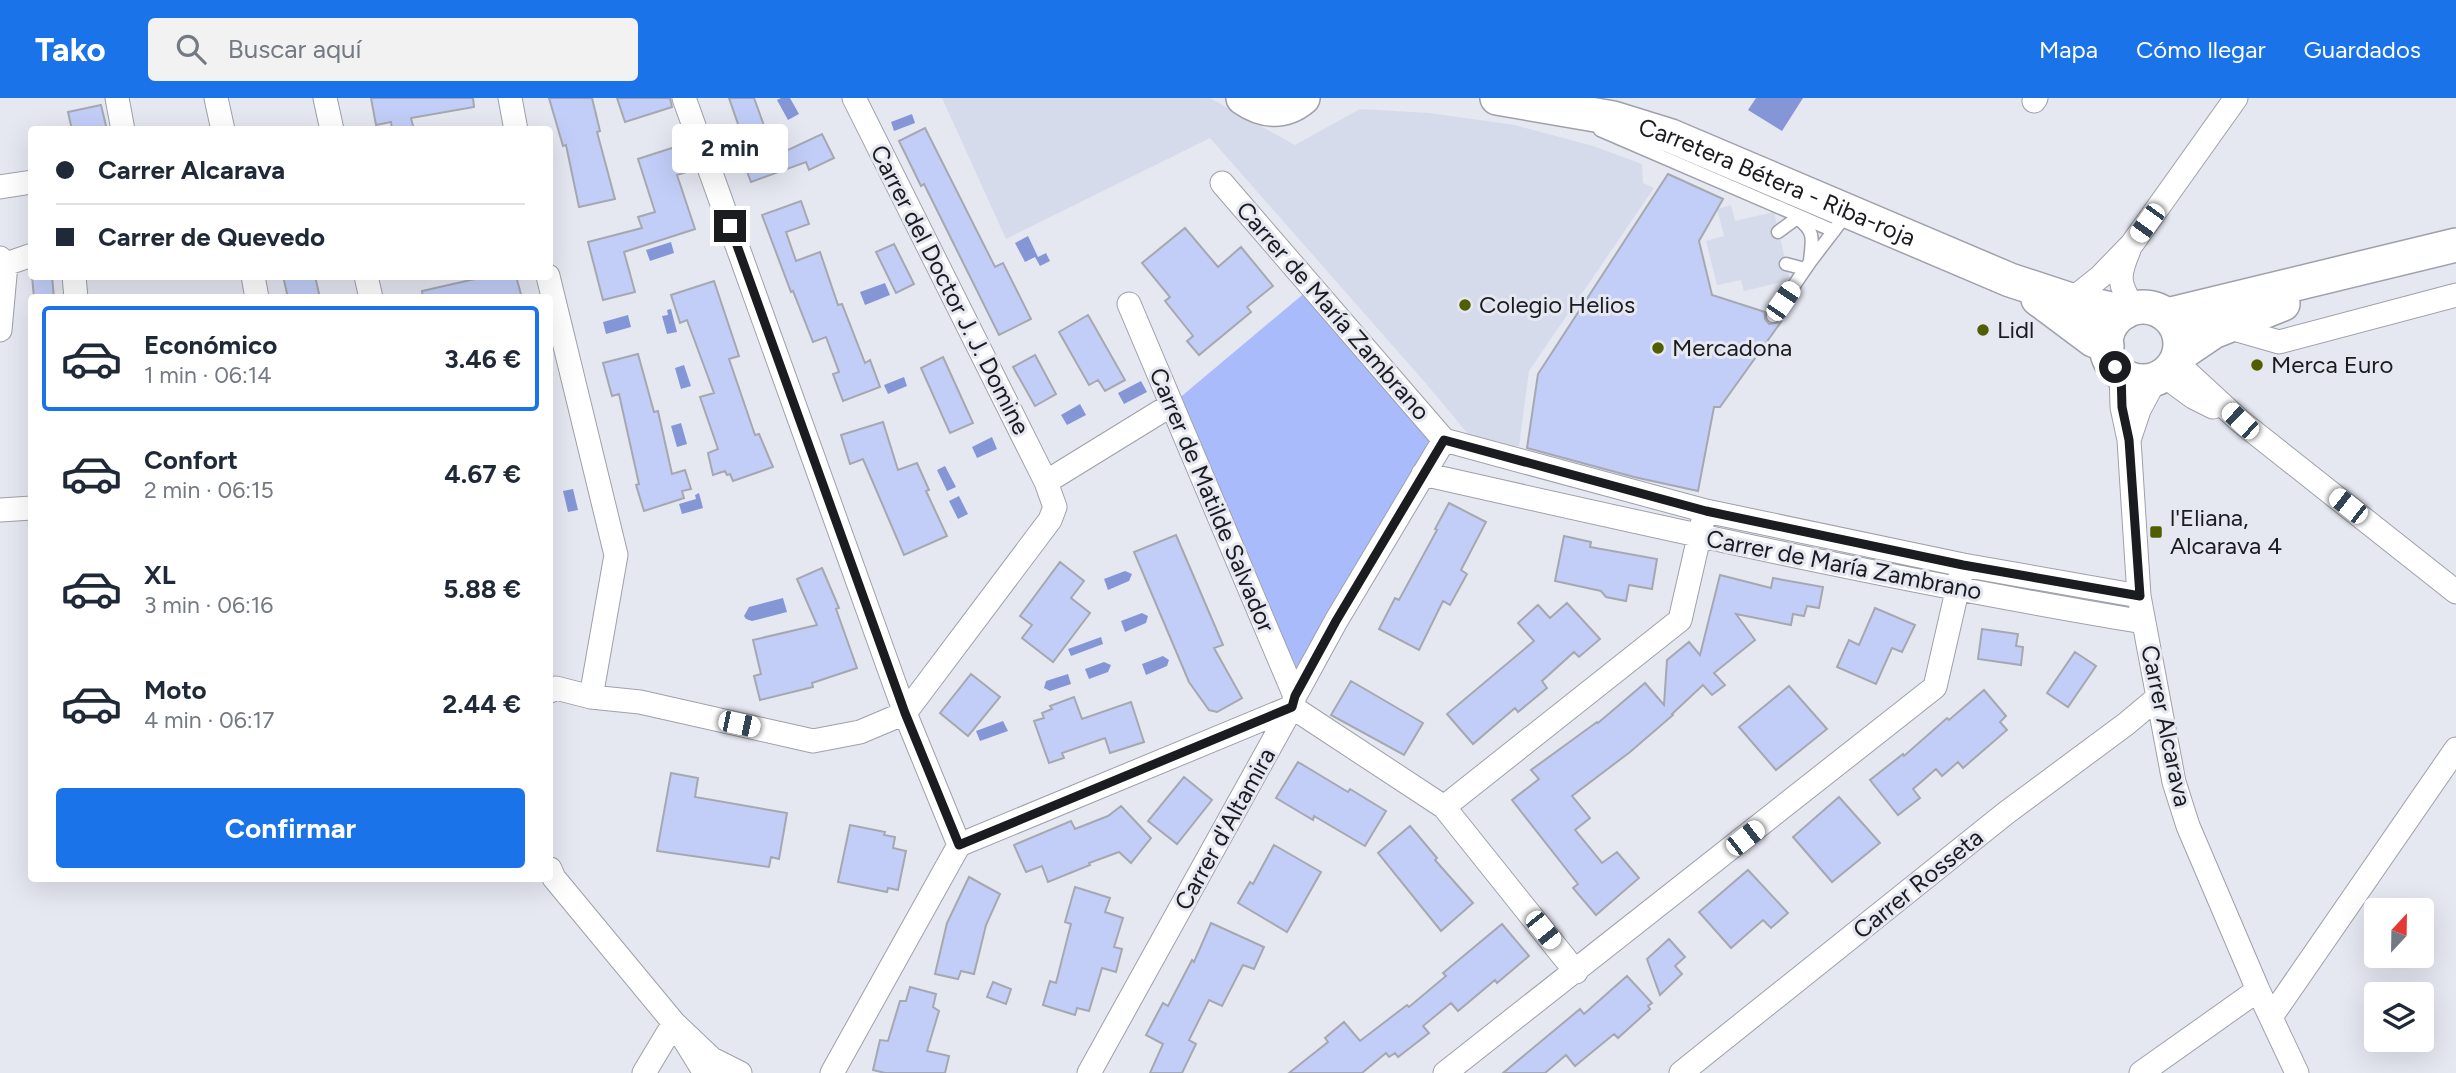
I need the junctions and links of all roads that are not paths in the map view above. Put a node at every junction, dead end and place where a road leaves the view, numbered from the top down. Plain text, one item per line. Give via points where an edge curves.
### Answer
1 (117, 98) edge
2 (216, 98) edge
3 (325, 98) edge
4 (510, 98) edge
5 (684, 98) edge
6 (854, 98) edge
7 (1243, 98) edge
8 (1497, 98) edge
9 (2236, 98) edge
10 (1306, 99) edge
11 (1545, 105) junction
12 (122, 126) edge
13 (222, 126) edge
14 (331, 126) edge
15 (515, 126) edge
16 (28, 183) edge
17 (1222, 183) dead end
18 (0, 187) edge
19 (1792, 214) junction
20 (1842, 221) junction
21 (1779, 232) dead end
22 (2132, 244) junction
23 (2456, 245) edge
24 (28, 255) edge
25 (3, 261) edge
26 (1786, 264) dead end
27 (2382, 264) junction
28 (1808, 265) junction
29 (2010, 280) junction
30 (2456, 295) edge
31 (553, 297) edge
32 (2071, 300) junction
33 (1129, 304) dead end
34 (2129, 310) junction
35 (1773, 316) dead end
36 (2167, 316) junction
37 (2227, 327) junction
38 (0, 330) edge
39 (2114, 359) junction
40 (2168, 368) junction
41 (1171, 405) junction
42 (1444, 440) junction
43 (2129, 440) junction
44 (1423, 474) junction
45 (1046, 482) junction
46 (28, 508) edge
47 (0, 510) edge
48 (1706, 511) junction
49 (1699, 537) junction
50 (1960, 576) junction
51 (2456, 592) edge
52 (2140, 596) junction
53 (2144, 622) junction
54 (553, 686) edge
55 (591, 697) junction
56 (2157, 698) junction
57 (1294, 701) junction
58 (905, 713) junction
59 (2456, 749) edge
60 (1444, 807) junction
61 (959, 845) junction
62 (553, 876) edge
63 (1576, 972) junction
64 (2258, 990) junction
65 (2271, 1017) junction
66 (674, 1023) junction
67 (644, 1073) edge
68 (705, 1073) edge
69 (740, 1073) edge
70 (832, 1073) edge
71 (1090, 1073) edge
72 (1446, 1073) edge
73 (1681, 1073) edge
74 (2141, 1073) edge
75 (2297, 1073) edge

1 - 12 street
2 - 13 street
3 - 14 street
4 - 15 street
5 - 58 street
6 - 45 street, Carrer del Doctor J. J. Domine
7 - 10 main road via 1265,110 1290,107
8 - 11 main road, Carretera Bétera - Riba-roja
9 - 22 street
11 - 19 lane
11 - 20 main road, Carretera Bétera - Riba-roja via 1671,135
16 - 18 street
17 - 42 street, Carrer de María Zambrano
19 - 20 lane
19 - 21 lane
19 - 28 lane via 1808,226 1813,237
20 - 28 lane
20 - 29 main road, Carretera Bétera - Riba-roja
22 - 32 street
22 - 34 street via 2120,284
23 - 27 main road
24 - 25 street
25 - 38 street
26 - 28 lane
27 - 36 main road
27 - 37 main road
28 - 35 lane
29 - 32 main road, Carretera Bétera - Riba-roja
29 - 39 main road, Carretera Bétera - Riba-roja
30 - 37 street via 2279,342
31 - 55 street via 616,555
32 - 34 main road, Carretera Bétera - Riba-roja
33 - 41 street, Carrer de Matilde Salvador
34 - 36 main road via 2145,307
34 - 39 main road via 2111,326
36 - 40 main road via 2179,334
37 - 40 main road via 2213,332
39 - 40 main road via 2138,380
39 - 43 street, Carrer Alcarava
40 - 43 street, Carrer Alcarava via 2139,410
40 - 51 street via 2193,397 2240,421
41 - 45 street
41 - 57 street, Carrer de Matilde Salvador
42 - 44 street, Carrer d'Altamira
42 - 48 street, Carrer de María Zambrano
43 - 52 street, Carrer Alcarava
44 - 49 street, Carrer de María Zambrano
44 - 57 street, Carrer d'Altamira
45 - 58 street, Carrer del Doctor J. J. Domine via 1055,507 1050,520
46 - 47 street
48 - 49 street
48 - 50 street, Carrer de María Zambrano
49 - 50 street, Carrer de María Zambrano
49 - 60 street via 1680,620
50 - 52 street, Carrer de María Zambrano
50 - 53 street, Carrer de María Zambrano
50 - 63 street via 1935,687
52 - 53 street, Carrer Alcarava
53 - 56 street, Carrer Alcarava
54 - 55 street
55 - 58 street via 640,702 813,740 860,732
56 - 64 street, Carrer Alcarava via 2188,827
56 - 73 street, Carrer Rosseta
57 - 60 street
57 - 61 street
57 - 71 street, Carrer d'Altamira
58 - 61 street
59 - 65 street
60 - 63 street
61 - 70 street
62 - 66 street
63 - 72 street
64 - 65 street, Carrer Alcarava
64 - 74 street
65 - 75 street, Carrer Alcarava
66 - 67 street
66 - 68 street
66 - 69 street via 712,1059

